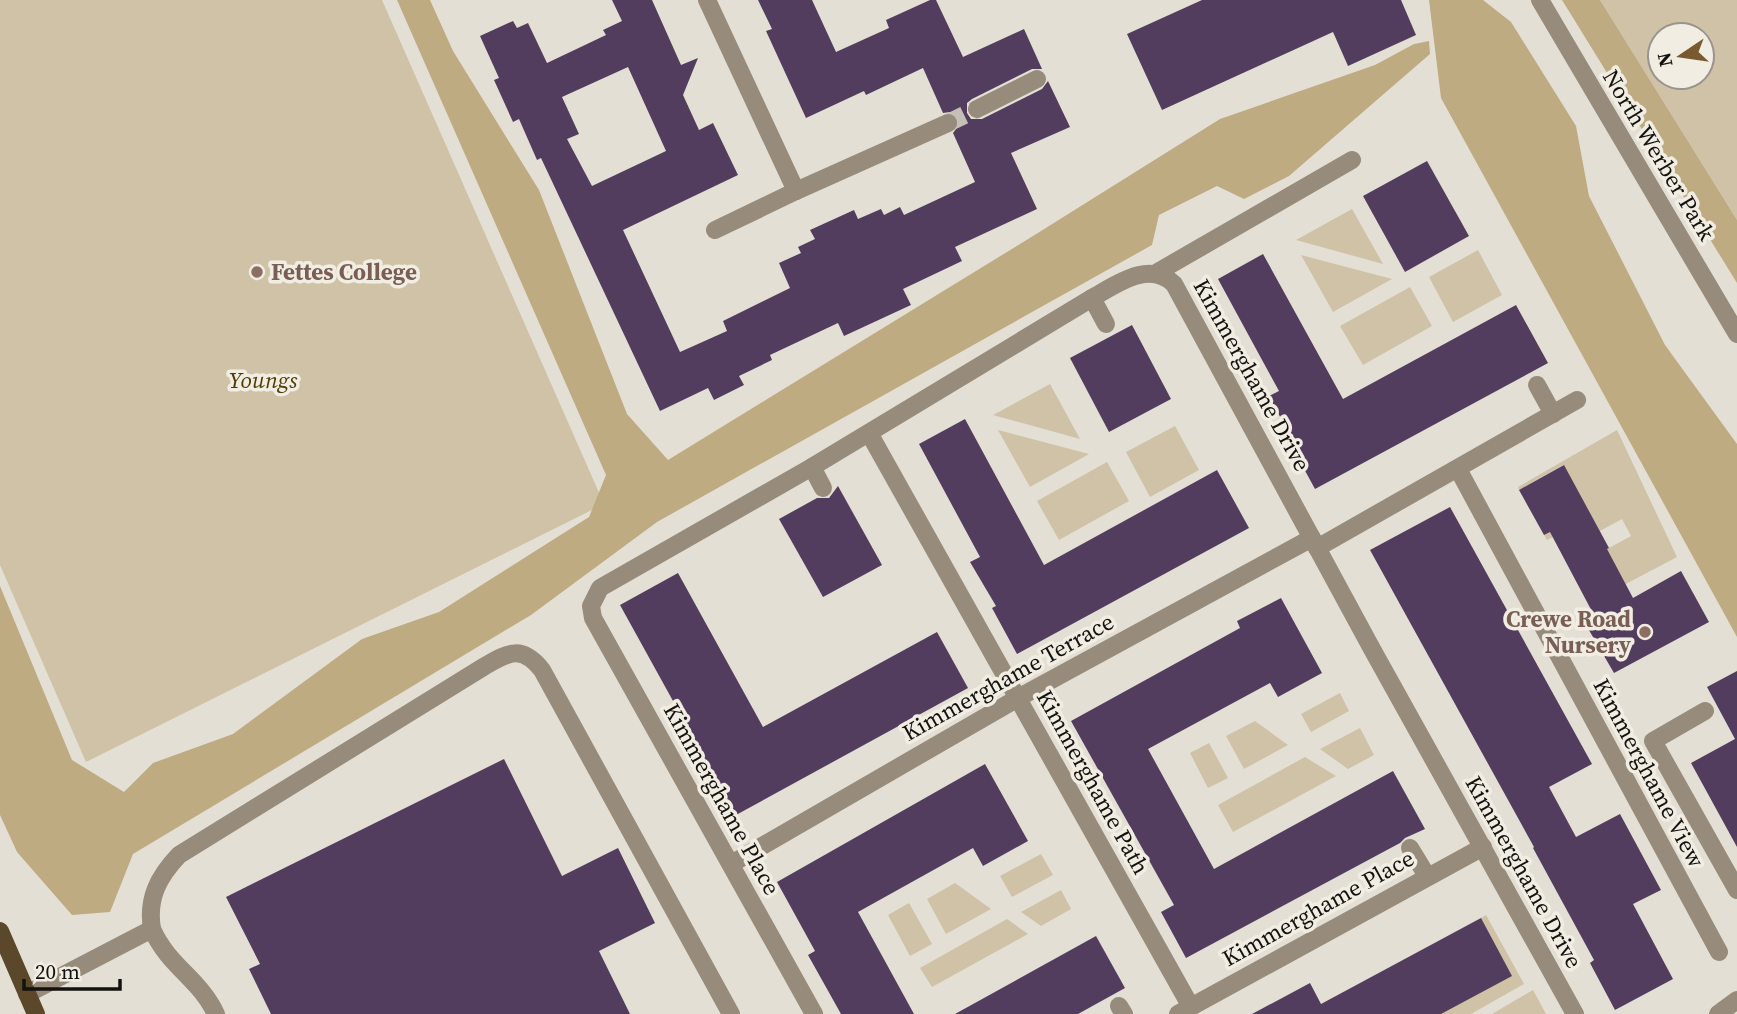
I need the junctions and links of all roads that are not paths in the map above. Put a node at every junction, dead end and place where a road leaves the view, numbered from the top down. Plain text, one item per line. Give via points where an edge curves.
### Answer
1 (707, 0) edge
2 (1540, 0) edge
3 (1037, 79) dead end
4 (977, 109) tunnel mouth
5 (948, 123) tunnel mouth
6 (1352, 160) dead end
7 (796, 191) junction
8 (715, 230) dead end
9 (1156, 273) junction
10 (1092, 298) junction
11 (1106, 324) dead end
12 (1737, 334) edge
13 (1537, 384) dead end
14 (1577, 400) dead end
15 (1553, 414) junction
16 (869, 433) junction
17 (812, 467) junction
18 (1458, 469) junction
19 (823, 488) dead end
20 (1315, 543) junction
21 (1018, 698) junction
22 (1705, 711) dead end
23 (1483, 847) junction
24 (1410, 848) dead end
25 (731, 864) junction
26 (1427, 876) junction
27 (1737, 890) edge
28 (152, 929) junction
29 (0, 931) edge
30 (1719, 952) dead end
31 (27, 994) junction
32 (1737, 1000) edge
33 (1197, 1009) edge
34 (36, 1014) edge
35 (216, 1014) edge
36 (731, 1014) edge
37 (814, 1014) edge
38 (1575, 1014) edge
39 (1718, 1014) edge

1 - 7 street
2 - 12 street, North Werber Park
3 - 4 street
5 - 7 street
6 - 9 street
7 - 8 street
9 - 10 street via 1135,276
9 - 20 street, Kimmerghame Drive via 1174,284
10 - 11 street
10 - 16 street
13 - 15 street
14 - 15 street
15 - 18 street
16 - 17 street
16 - 21 street, Kimmerghame Path
17 - 19 street
17 - 25 street, Kimmerghame Place via 600,588 591,606 593,618
18 - 20 street
18 - 30 street, Kimmerghame View
20 - 21 street, Kimmerghame Terrace
20 - 23 street, Kimmerghame Drive
21 - 25 street, Kimmerghame Terrace
21 - 33 street, Kimmerghame Path
22 - 27 street via 1653,741
23 - 26 street, Kimmerghame Place
23 - 38 street, Kimmerghame Drive
24 - 26 street
25 - 37 street, Kimmerghame Place
26 - 33 street, Kimmerghame Place
28 - 31 street
28 - 35 street via 169,959 199,986
28 - 36 street via 150,907 155,888 179,855 485,666 517,653 542,670
29 - 31 main road
31 - 34 main road
32 - 39 street

